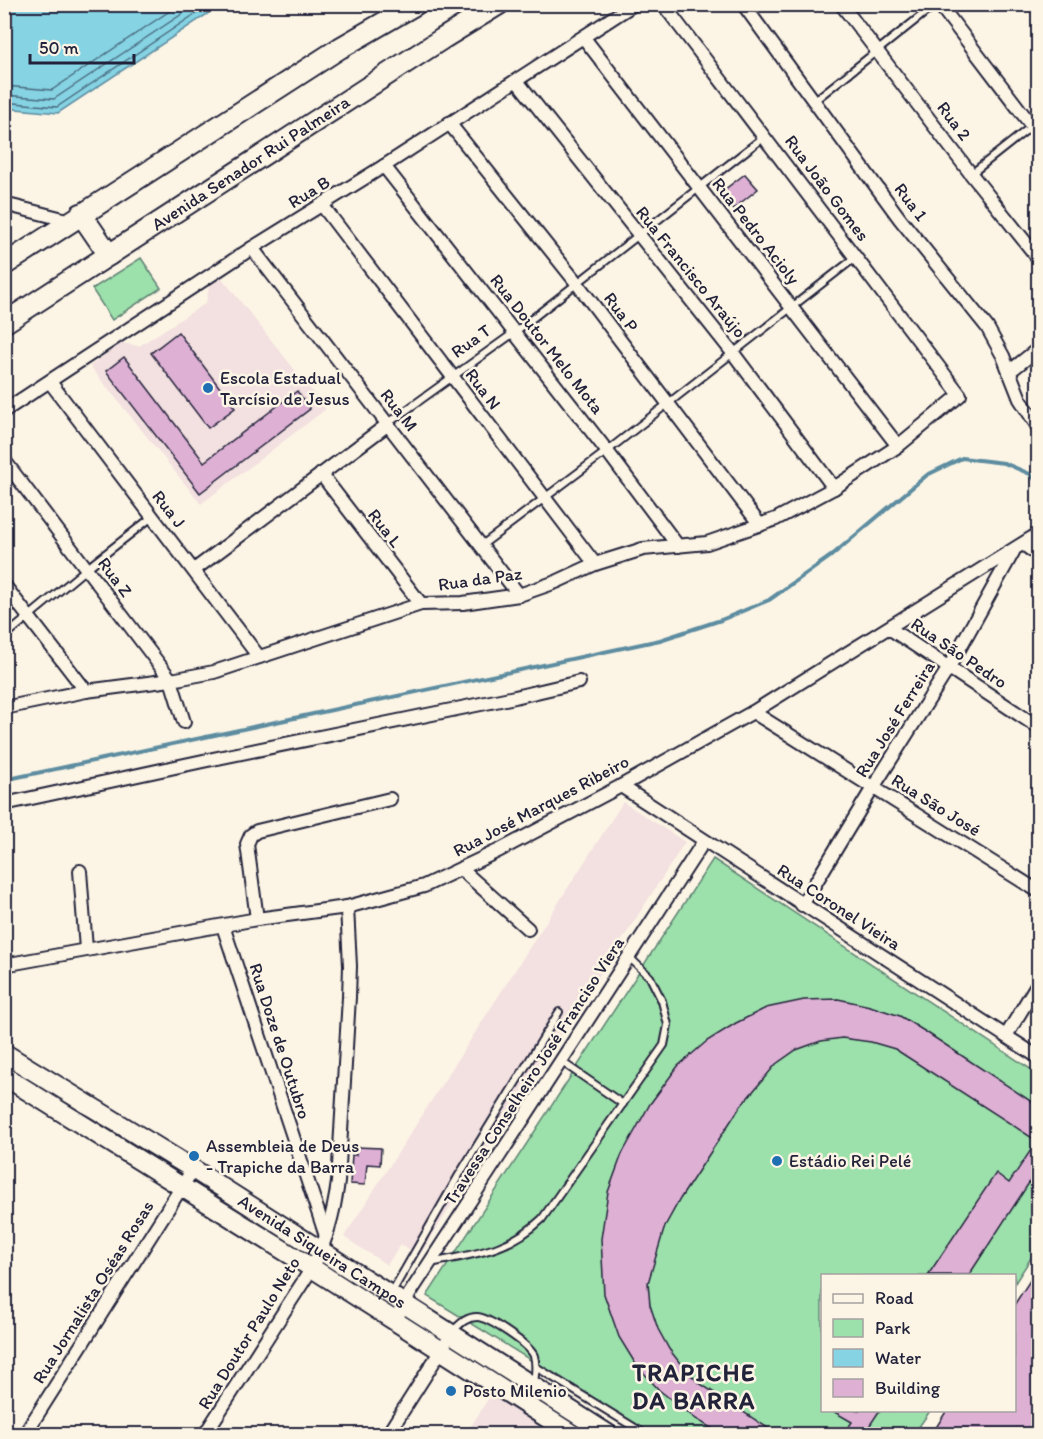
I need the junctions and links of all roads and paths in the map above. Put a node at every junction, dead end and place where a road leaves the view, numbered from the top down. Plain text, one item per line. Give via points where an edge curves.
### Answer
1 (416, 4) edge
2 (499, 4) edge
3 (634, 4) edge
4 (663, 4) edge
5 (743, 4) edge
6 (841, 4) edge
7 (938, 4) edge
8 (584, 38) junction
9 (878, 51) junction
10 (517, 81) junction
11 (814, 102) junction
12 (449, 123) junction
13 (1036, 127) edge
14 (765, 136) junction
15 (384, 166) junction
16 (971, 174) junction
17 (699, 186) junction
18 (4, 204) edge
19 (322, 205) junction
20 (76, 217) junction
21 (638, 235) junction
22 (252, 248) junction
23 (109, 255) junction
24 (856, 257) junction
25 (1038, 258) edge
26 (4, 265) edge
27 (576, 282) junction
28 (792, 307) junction
29 (5, 321) edge
30 (515, 332) junction
31 (1038, 349) edge
32 (733, 353) junction
33 (1010, 372) junction
34 (452, 378) junction
35 (50, 382) junction
36 (960, 395) joint
37 (667, 404) junction
38 (4, 411) edge
39 (387, 425) junction
40 (1038, 427) edge
41 (898, 446) junction
42 (607, 451) junction
43 (4, 460) edge
44 (321, 474) junction
45 (834, 488) junction
46 (543, 498) junction
47 (152, 517) junction
48 (760, 525) junction
49 (1038, 534) edge
50 (482, 545) junction
51 (678, 546) junction
52 (1018, 548) junction
53 (1038, 555) edge
54 (595, 564) junction
55 (86, 569) junction
56 (194, 570) junction
57 (4, 585) edge
58 (519, 595) junction
59 (421, 604) junction
60 (30, 618) junction
61 (889, 628) junction
62 (4, 637) edge
63 (260, 657) junction
64 (948, 669) junction
65 (171, 680) junction
66 (579, 682) dead end
67 (86, 691) junction
68 (4, 708) edge
69 (753, 712) junction
70 (184, 722) dead end
71 (1038, 727) edge
72 (621, 786) junction
73 (873, 786) junction
74 (390, 800) dead end
75 (4, 804) edge
76 (704, 841) junction
77 (461, 869) junction
78 (80, 871) dead end
79 (1038, 891) edge
80 (802, 905) junction
81 (347, 907) junction
82 (257, 919) junction
83 (223, 926) junction
84 (528, 929) dead end
85 (85, 943) junction
86 (629, 957) junction
87 (4, 965) edge
88 (1038, 984) edge
89 (559, 1012) dead end
90 (1006, 1036) junction
91 (4, 1053) edge
92 (1038, 1058) edge
93 (562, 1062) junction
94 (4, 1076) edge
95 (623, 1104) junction
96 (193, 1168) junction
97 (182, 1185) junction
98 (324, 1243) junction
99 (430, 1263) junction
100 (312, 1268) junction
101 (397, 1300) junction
102 (396, 1321) junction
103 (450, 1335) junction
104 (440, 1352) junction
105 (536, 1367) junction
106 (525, 1382) junction
107 (509, 1394) junction
108 (596, 1403) junction
109 (585, 1420) junction
110 (25, 1434) edge
111 (206, 1434) edge
112 (388, 1434) edge
113 (572, 1434) edge
114 (608, 1434) edge
115 (645, 1434) edge

1 - 20 main road via 340,48
2 - 23 main road, Avenida Senador Rui Palmeira
3 - 8 street, Rua B
4 - 14 street, Rua João Gomes
5 - 11 street, Rua 1
6 - 9 street, Rua 2
7 - 9 lane
7 - 13 street
8 - 10 street, Rua B
8 - 17 street, Rua Pedro Acioly
9 - 11 lane
9 - 16 street, Rua 2
10 - 12 street, Rua B
10 - 21 street, Rua Francisco Araújo
11 - 33 street, Rua 1 via 900,219 987,327
12 - 15 street, Rua B
12 - 27 street, Rua P
13 - 16 lane
14 - 17 lane, Rua T
14 - 24 street, Rua João Gomes
15 - 19 street, Rua B
15 - 30 street, Rua Doutor Melo Mota
16 - 25 street, Rua 2
17 - 21 lane, Rua T
17 - 28 street, Rua Pedro Acioly
18 - 20 street
19 - 22 street, Rua B
19 - 34 street, Rua N
20 - 23 main road
20 - 26 main road
21 - 27 lane, Rua T
21 - 32 street, Rua Francisco Araújo
22 - 35 street, Rua B
22 - 39 street, Rua M
23 - 29 main road, Avenida Senador Rui Palmeira
24 - 28 lane
24 - 36 street, Rua João Gomes
27 - 30 lane, Rua T
27 - 37 street, Rua P
28 - 32 lane
28 - 41 street, Rua Pedro Acioly
30 - 34 lane, Rua T
30 - 42 street, Rua Doutor Melo Mota
31 - 33 street
32 - 37 lane
32 - 45 street, Rua Francisco Araújo
33 - 40 street, Rua 1 via 1020,399
34 - 39 lane, Rua T
34 - 46 street, Rua N
35 - 38 street, Rua B
35 - 47 street, Rua J
36 - 41 street, Rua da Paz
37 - 42 lane
37 - 48 street, Rua P
39 - 44 street, Rua T
39 - 50 street, Rua M
41 - 45 street, Rua da Paz
42 - 46 lane
42 - 51 street, Rua Doutor Melo Mota
43 - 55 street, Rua Z
44 - 56 street, Rua T
44 - 59 street, Rua L
45 - 48 street, Rua da Paz
46 - 50 lane
46 - 54 street, Rua N
47 - 55 lane
47 - 56 street, Rua J
48 - 51 street, Rua da Paz via 707,543
49 - 52 street, Rua José Marques Ribeiro
50 - 58 street, Rua M
51 - 54 street, Rua da Paz via 643,549
52 - 53 street
52 - 61 street, Rua José Marques Ribeiro
52 - 64 street, Rua José Ferreira
54 - 58 street, Rua da Paz
55 - 60 lane
55 - 65 street, Rua Z
56 - 63 street, Rua J
57 - 60 street
58 - 59 street, Rua da Paz
59 - 63 street, Rua da Paz
60 - 62 lane
60 - 67 street
61 - 64 street, Rua São Pedro
61 - 69 street, Rua José Marques Ribeiro
63 - 65 street, Rua da Paz via 214,672
64 - 71 street, Rua São Pedro
64 - 73 street, Rua José Ferreira
65 - 67 street, Rua da Paz
65 - 70 street, Rua Z
66 - 75 street
67 - 68 street, Rua da Paz
69 - 72 street, Rua José Marques Ribeiro
69 - 73 street, Rua São José
72 - 76 street, Rua Coronel Vieira
72 - 77 street, Rua José Marques Ribeiro
73 - 79 street, Rua São José
73 - 80 street, Rua José Ferreira
74 - 82 street via 252,835 247,844
76 - 80 street, Rua Coronel Vieira
76 - 86 street, Travessa Conselheiro José Franciso Viera
77 - 81 street, Rua José Marques Ribeiro via 424,886
77 - 84 street
78 - 85 street
80 - 90 street, Rua Coronel Vieira
81 - 82 street, Rua José Marques Ribeiro
81 - 98 street, Rua Doutor Paulo Neto via 350,976 338,1182
82 - 83 street, Rua José Marques Ribeiro
83 - 85 street, Rua José Marques Ribeiro
83 - 98 street, Rua Doze de Outubro
85 - 87 street, Rua José Marques Ribeiro
86 - 93 street, Travessa Conselheiro José Franciso Viera
86 - 95 lane via 650,977 668,1025 664,1045
88 - 90 street
89 - 101 lane via 459,1175
90 - 92 street, Rua Coronel Vieira
91 - 96 main road, Avenida Siqueira Campos
93 - 95 lane
93 - 99 street, Travessa Conselheiro José Franciso Viera
94 - 97 main road, Avenida Siqueira Campos
95 - 99 lane via 542,1219 526,1234 502,1247
96 - 97 street, Rua Jornalista Oséas Rosas
96 - 98 main road, Avenida Siqueira Campos
97 - 100 main road, Avenida Siqueira Campos
97 - 110 street, Rua Jornalista Oséas Rosas
98 - 100 street, Rua Doutor Paulo Neto
98 - 101 main road, Avenida Siqueira Campos
99 - 101 street, Travessa Conselheiro José Franciso Viera
100 - 102 main road, Avenida Siqueira Campos
100 - 111 street, Rua Doutor Paulo Neto
101 - 102 street, Travessa Conselheiro José Franciso Viera
101 - 103 main road, Avenida Siqueira Campos
102 - 104 main road, Avenida Siqueira Campos
103 - 104 street
103 - 105 lane via 470,1318 489,1320 528,1347
103 - 106 main road, Avenida Siqueira Campos
104 - 107 main road, Avenida Siqueira Campos
104 - 112 street
105 - 106 lane
105 - 108 lane
106 - 107 lane
106 - 109 main road, Avenida Siqueira Campos
107 - 113 main road, Avenida Siqueira Campos
108 - 109 lane
108 - 115 lane
109 - 114 main road, Avenida Siqueira Campos

